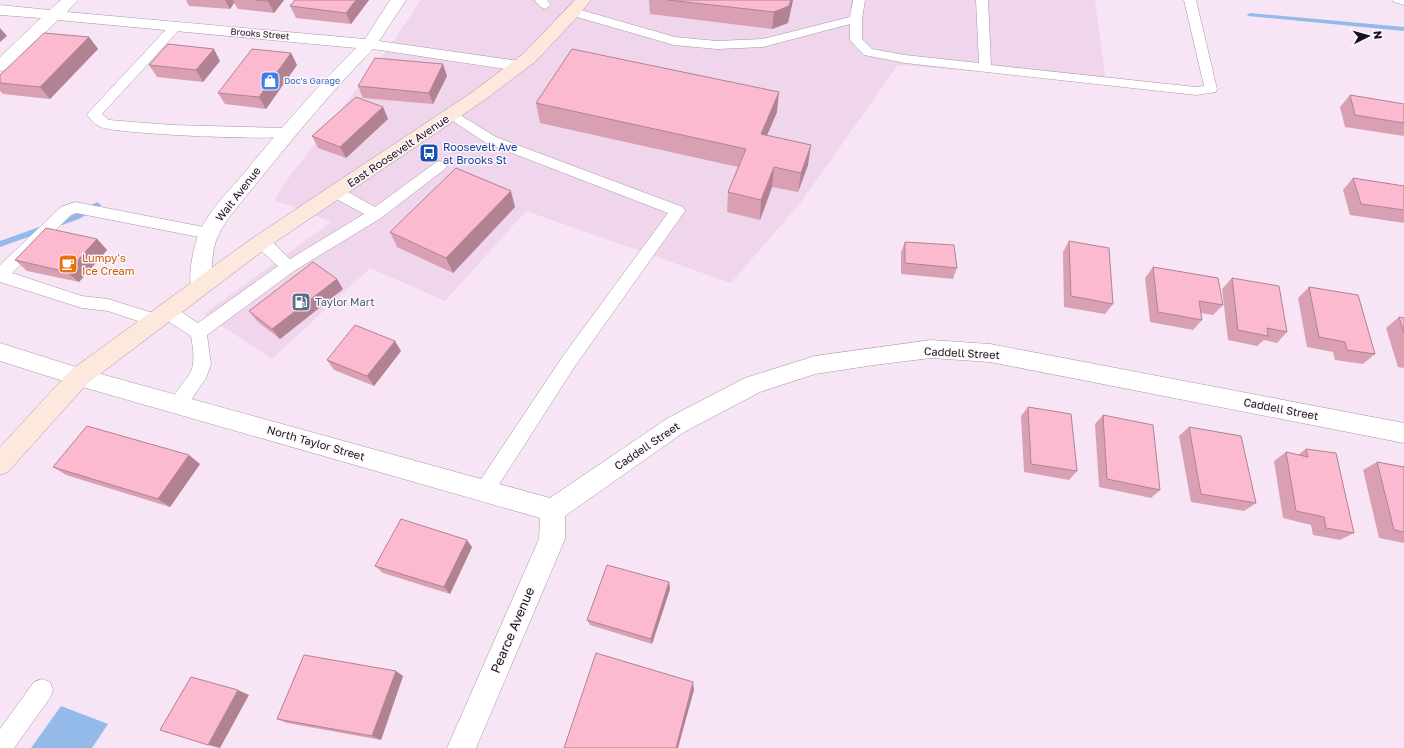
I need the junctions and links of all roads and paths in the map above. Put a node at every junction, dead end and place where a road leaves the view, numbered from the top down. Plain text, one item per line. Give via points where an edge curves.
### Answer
1 (70, 0) edge
2 (398, 0) edge
3 (859, 0) edge
4 (982, 0) edge
5 (1190, 0) edge
6 (1398, 0) edge
7 (1404, 1) edge
8 (579, 6) edge
9 (0, 10) edge
10 (53, 15) junction
11 (856, 19) junction
12 (176, 26) junction
13 (369, 44) junction
14 (0, 66) edge
15 (518, 66) junction
16 (985, 68) junction
17 (452, 114) junction
18 (287, 134) junction
19 (440, 166) dead end
20 (336, 192) junction
21 (376, 214) junction
22 (209, 233) junction
23 (260, 242) junction
24 (289, 267) junction
25 (200, 286) junction
26 (160, 316) junction
27 (198, 332) junction
28 (0, 352) edge
29 (79, 377) junction
30 (180, 404) junction
31 (1404, 433) edge
32 (0, 464) edge
33 (484, 491) junction
34 (553, 510) junction
35 (42, 690) dead end
36 (0, 748) edge
37 (461, 748) edge

1 - 10 street
2 - 13 street, Wait Avenue
3 - 11 lane
4 - 16 lane
5 - 16 lane via 1211,89 1196,90
6 - 7 lane
8 - 11 lane via 674,41 717,45 763,43
8 - 15 main road, East Roosevelt Avenue
9 - 10 street, Brooks Street
10 - 12 street, Brooks Street
10 - 14 street
11 - 16 lane via 856,40 868,52
12 - 13 street, Brooks Street
12 - 18 lane via 94,115 106,124 172,130
13 - 15 street, Brooks Street
13 - 18 street, Wait Avenue
15 - 17 main road, East Roosevelt Avenue
17 - 20 main road, East Roosevelt Avenue
17 - 33 lane via 491,140 678,211 568,361
18 - 22 street, Wait Avenue via 220,214
19 - 21 lane
20 - 21 lane
20 - 23 main road, East Roosevelt Avenue
21 - 24 lane
22 - 25 street, Wait Avenue via 203,253
22 - 26 lane via 75,207 66,210 5,270 3,277 82,302
23 - 24 lane
23 - 25 main road, East Roosevelt Avenue
24 - 27 lane
25 - 26 main road
26 - 27 lane
26 - 29 main road
27 - 30 lane via 203,355 201,374
28 - 29 street, North Taylor Street
29 - 30 street, North Taylor Street
29 - 32 main road
30 - 33 street, North Taylor Street
31 - 34 street, Caddell Street via 990,352 931,350 815,365 753,385 676,425
33 - 34 street, North Taylor Street
34 - 37 street, Pearce Avenue via 552,539
35 - 36 lane

